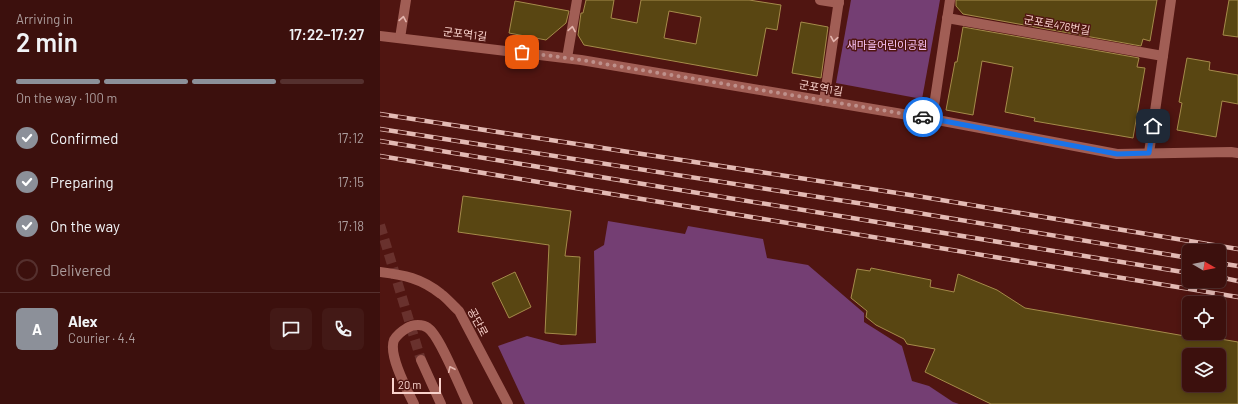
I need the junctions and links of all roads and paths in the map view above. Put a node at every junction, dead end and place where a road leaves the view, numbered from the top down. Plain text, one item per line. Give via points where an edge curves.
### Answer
1 (406, 0) edge
2 (577, 0) edge
3 (820, 0) edge
4 (950, 0) edge
5 (1171, 0) edge
6 (839, 2) edge
7 (947, 18) junction
8 (380, 36) edge
9 (400, 38) junction
10 (1163, 56) junction
11 (567, 58) junction
12 (824, 101) junction
13 (932, 119) junction
14 (1149, 153) junction
15 (1238, 153) edge
16 (380, 272) edge
17 (421, 360) tunnel mouth
18 (414, 404) edge
19 (441, 404) edge
20 (468, 404) edge
21 (508, 404) edge

9 -> 1 street
11 -> 2 street
3 - 6 street
4 - 7 street
5 - 10 street
6 -> 12 street
7 - 10 street, 군포로476번길
7 - 13 street
8 - 9 street, 군포역1길
9 - 11 street, 군포역1길
10 - 14 street
11 - 12 street, 군포역1길
12 - 13 street, 군포역1길
13 - 14 street, 군포역1길 via 1117,154
14 - 15 street, 군포역1길
16 - 21 street, 공단로 via 404,275 421,281 443,295 460,311
17 - 19 street
20 -> 18 street via 437,338 428,327 419,325 409,326 400,332 394,341 394,357

